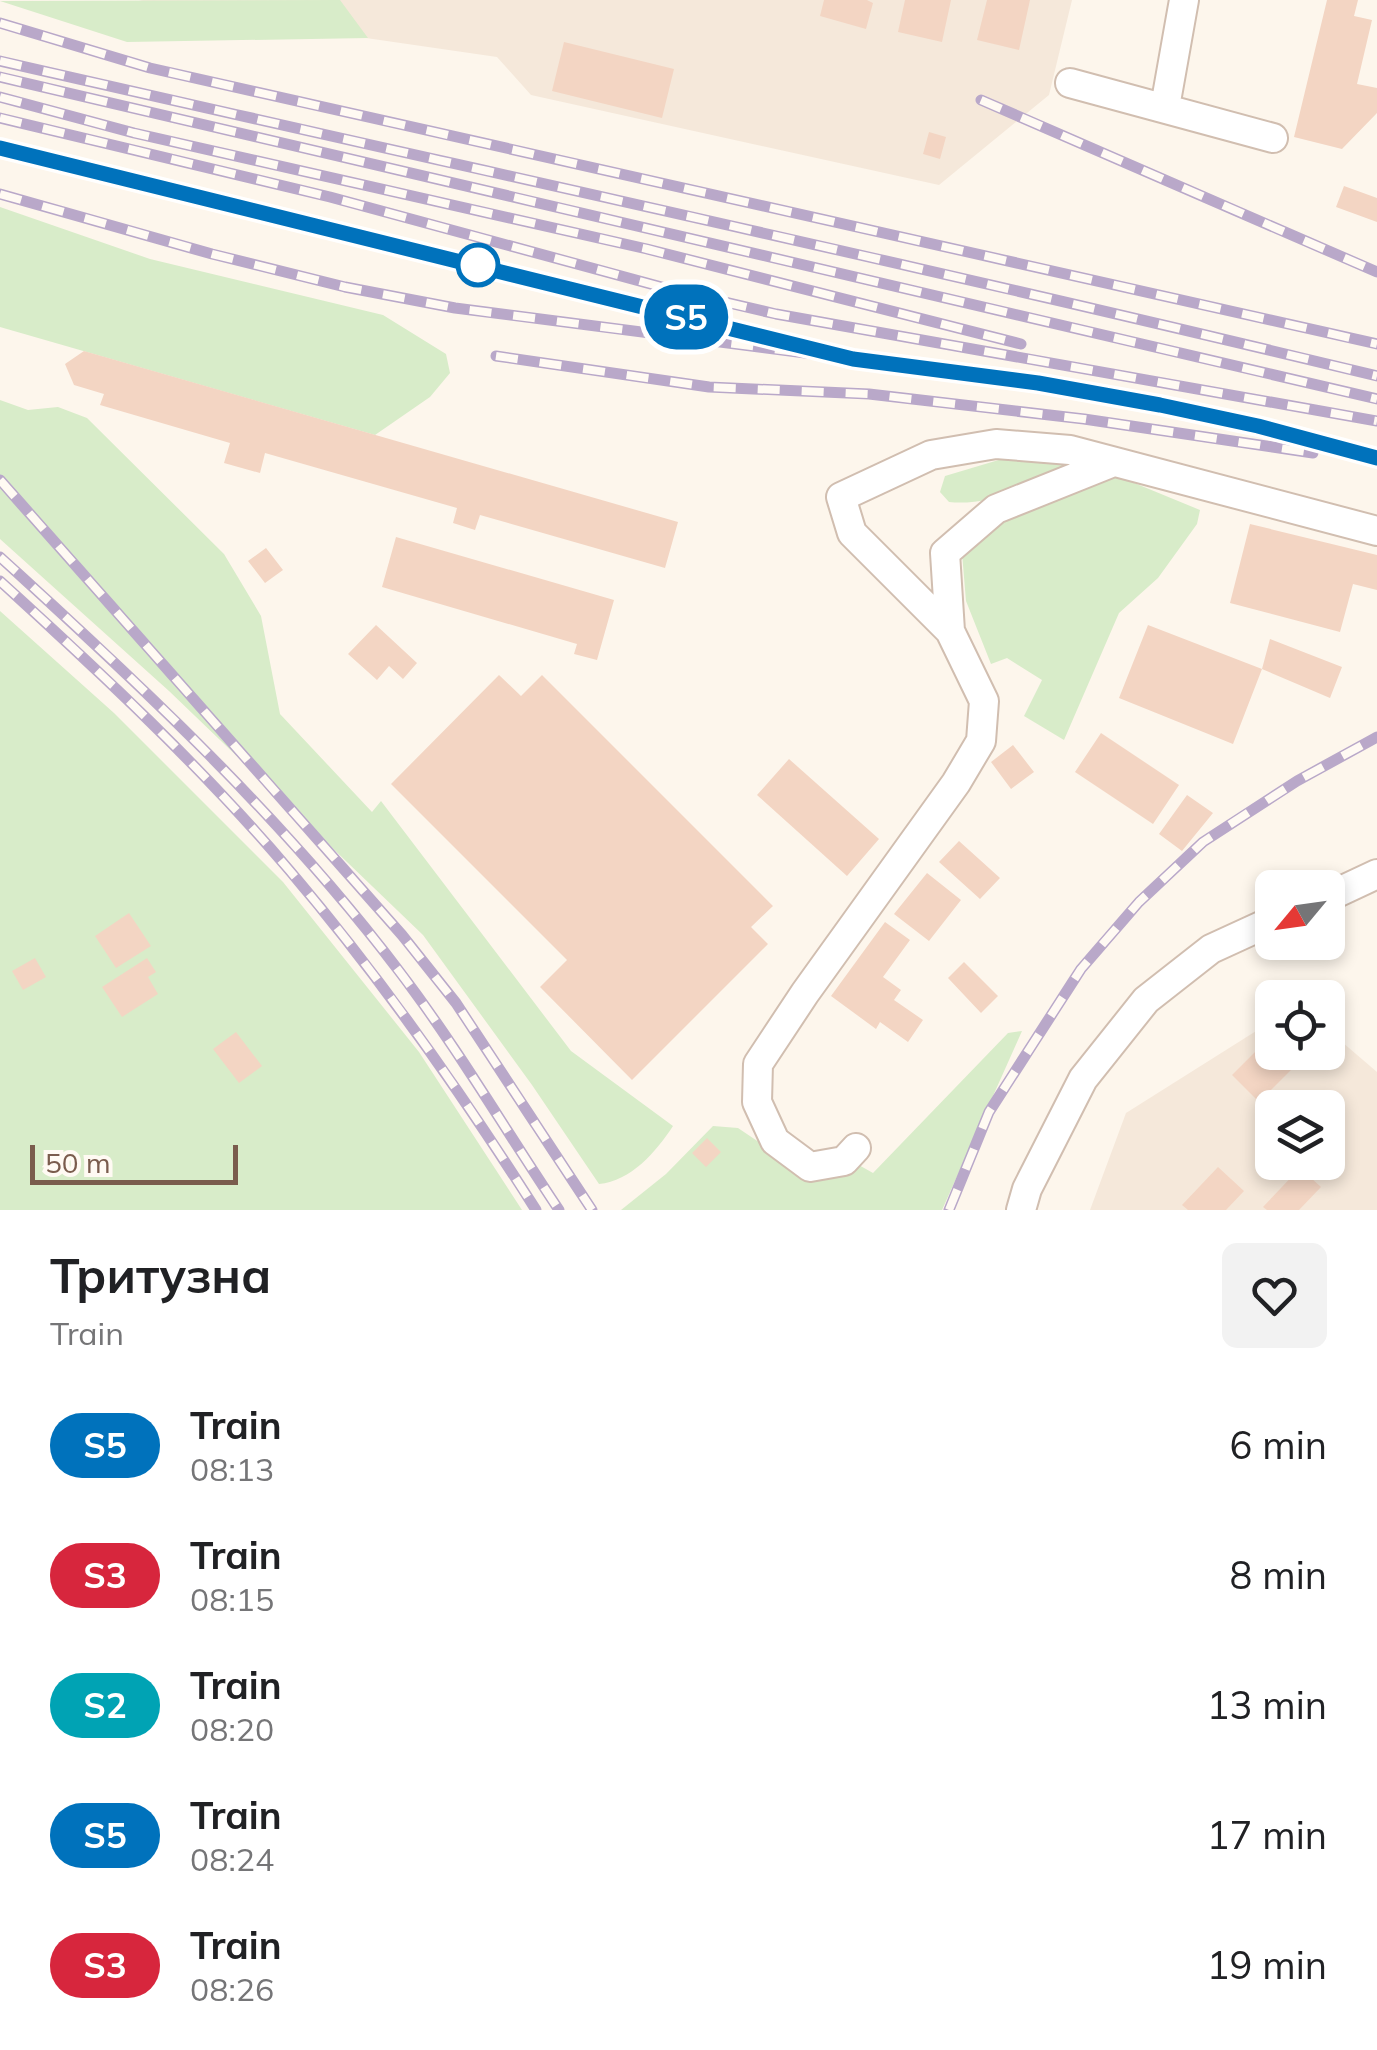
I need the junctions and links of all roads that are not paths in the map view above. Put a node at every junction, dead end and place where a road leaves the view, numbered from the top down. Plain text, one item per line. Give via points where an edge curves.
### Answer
1 (1184, 0) edge
2 (1070, 83) dead end
3 (1165, 107) junction
4 (1273, 138) dead end
5 (1110, 463) junction
6 (1377, 531) edge
7 (950, 631) junction
8 (984, 702) junction
9 (1004, 725) dead end
10 (1377, 874) edge
11 (1345, 888) edge
12 (1255, 929) edge
13 (856, 1148) dead end
14 (1021, 1210) edge

1 - 3 street
2 - 3 street
3 - 4 street
5 - 6 street
5 - 7 street via 996,509 945,553
5 - 7 street via 1070,450 996,444 931,455 840,497 852,533
7 - 8 street
8 - 9 street
8 - 13 street via 982,741 956,783 758,1064 756,1102 775,1142 810,1167 844,1161
10 - 11 street
12 - 14 street via 1211,949 1146,1000 1083,1079

